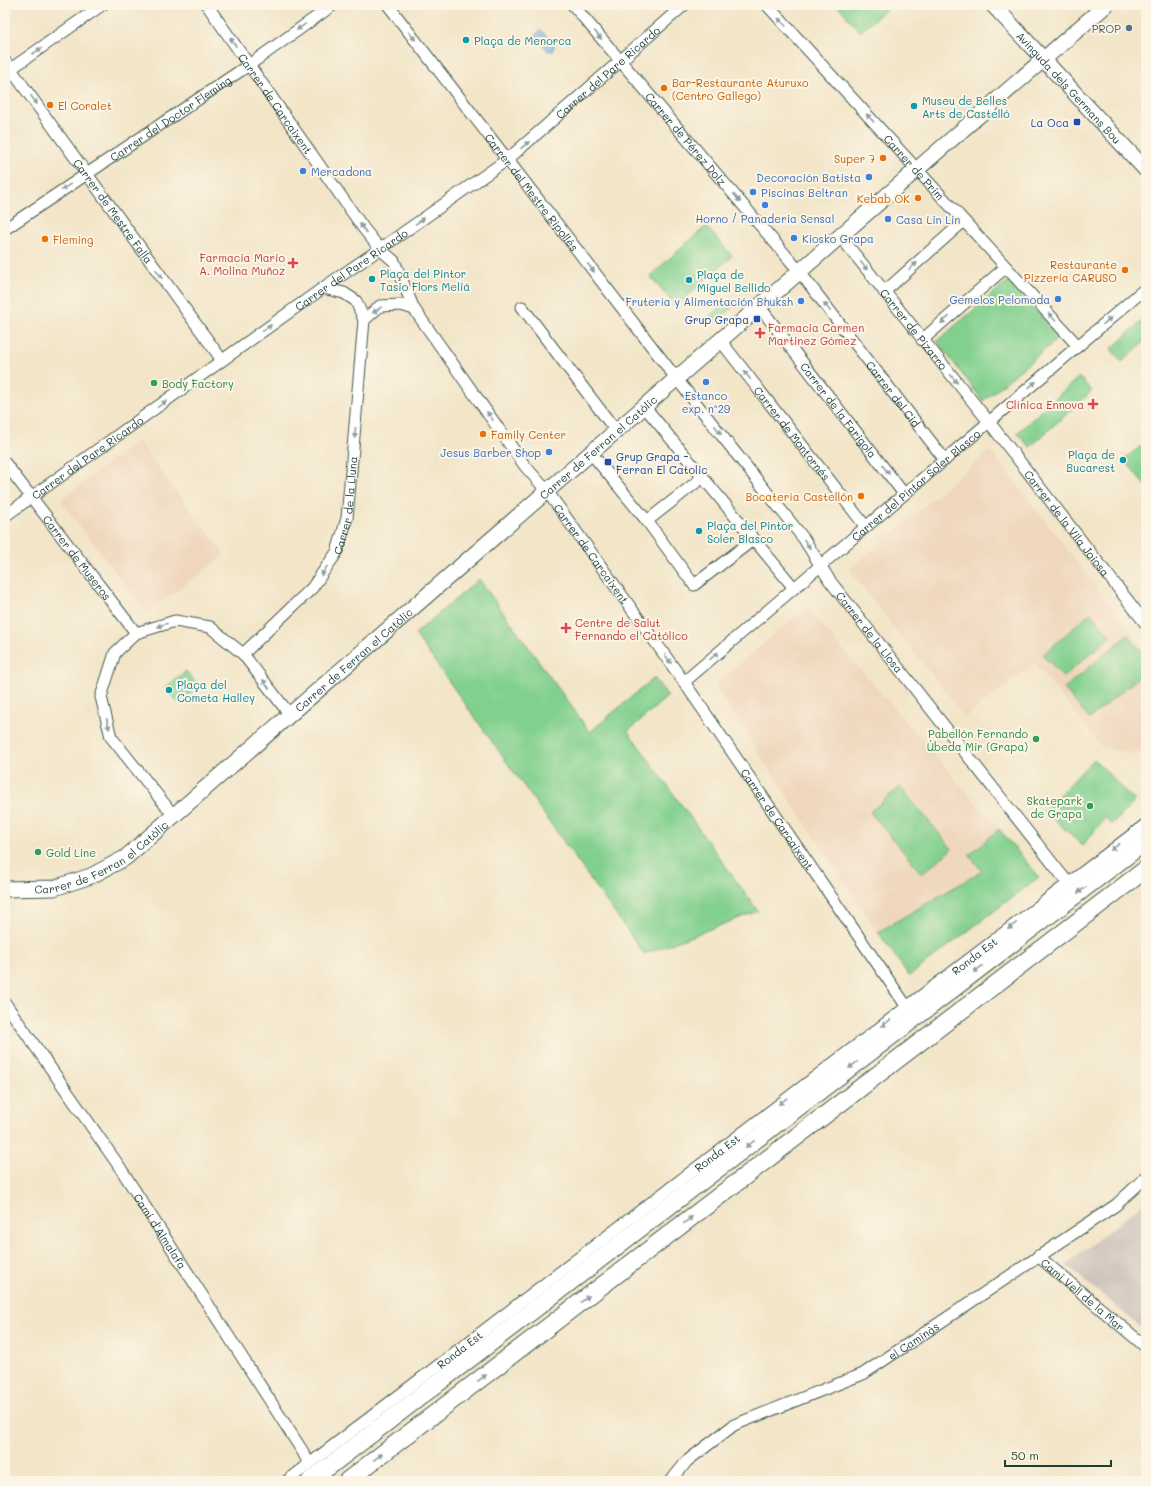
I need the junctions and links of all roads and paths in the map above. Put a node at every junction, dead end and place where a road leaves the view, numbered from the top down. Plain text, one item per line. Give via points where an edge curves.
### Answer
1 (102, 5) edge
2 (207, 5) edge
3 (333, 5) edge
4 (388, 5) edge
5 (573, 5) edge
6 (684, 5) edge
7 (767, 5) edge
8 (993, 5) edge
9 (1106, 5) edge
10 (1042, 60) junction
11 (620, 62) junction
12 (249, 65) junction
13 (7, 68) edge
14 (508, 159) junction
15 (917, 169) junction
16 (1146, 170) edge
17 (86, 173) junction
18 (964, 221) junction
19 (5, 229) edge
20 (840, 236) junction
21 (380, 250) junction
22 (1006, 268) junction
23 (799, 271) junction
24 (323, 288) junction
25 (1146, 288) edge
26 (884, 292) junction
27 (759, 306) junction
28 (522, 307) dead end
29 (414, 308) junction
30 (364, 320) junction
31 (720, 340) junction
32 (922, 340) junction
33 (1078, 346) junction
34 (222, 360) junction
35 (676, 378) junction
36 (644, 406) junction
37 (989, 422) junction
38 (616, 431) junction
39 (591, 453) junction
40 (945, 460) junction
41 (5, 462) edge
42 (703, 477) junction
43 (547, 491) junction
44 (904, 494) junction
45 (32, 497) junction
46 (5, 516) edge
47 (647, 521) junction
48 (866, 527) junction
49 (754, 539) junction
50 (821, 565) junction
51 (794, 588) junction
52 (1146, 624) edge
53 (136, 633) junction
54 (244, 654) junction
55 (684, 682) junction
56 (290, 715) junction
57 (174, 816) junction
58 (1146, 824) edge
59 (1146, 841) edge
60 (1146, 869) edge
61 (1068, 884) junction
62 (5, 889) edge
63 (5, 1003) edge
64 (907, 1007) junction
65 (1146, 1177) edge
66 (1038, 1256) junction
67 (1146, 1347) edge
68 (309, 1464) junction
69 (287, 1481) edge
70 (310, 1481) edge
71 (347, 1481) edge
72 (671, 1481) edge

13 -> 1 street
12 -> 2 street, Carrer de Carcaixent
3 -> 12 street, Carrer del Doctor Fleming
4 -> 14 street, Carrer del Mestre Ripollés
5 -> 11 street, Carrer de Pérez Dolz
6 - 11 street, Carrer del Pare Ricardo
15 -> 7 street, Carrer de Prim
8 - 10 street, Avinguda dels Germans Bou
9 - 10 street, Carrer de Ferran el Catòlic
10 - 15 street, Carrer de Ferran el Catòlic
10 - 16 street, Avinguda dels Germans Bou
14 -> 11 street, Carrer del Pare Ricardo
11 -> 23 street, Carrer de Pérez Dolz
12 - 17 street, Carrer del Doctor Fleming
21 -> 12 street, Carrer de Carcaixent
13 -> 17 street, Carrer de Mestre Falla
21 -> 14 street, Carrer del Pare Ricardo
14 -> 35 street, Carrer del Mestre Ripollés
15 - 18 street, Carrer de Prim
15 - 20 street, Carrer de Ferran el Catòlic
17 -> 19 street, Carrer del Doctor Fleming
17 -> 34 street, Carrer de Mestre Falla
18 - 22 street, Carrer de Prim
26 -> 18 street
20 - 23 street, Carrer de Ferran el Catòlic
20 -> 26 street, Carrer de Pizarro
21 - 24 street, Carrer del Pare Ricardo
21 - 29 street, Carrer de Carcaixent via 394,261
22 -> 32 street
33 -> 22 street, Carrer de Prim
23 - 27 street, Carrer de Ferran el Catòlic
40 -> 23 street, Carrer del Cid
24 - 30 street, Carrer de la Lluna via 344,293 356,301
34 -> 24 street, Carrer del Pare Ricardo
33 -> 25 street, Carrer del Pintor Soler Blasco
26 - 32 street, Carrer de Pizarro
27 - 31 street, Carrer de Ferran el Catòlic
27 -> 44 street, Carrer de la Farigola
28 - 38 street
29 -> 30 street via 401,305 380,306
43 -> 29 street, Carrer de Carcaixent via 525,466
30 -> 54 street, Carrer de la Lluna via 347,518 337,552 312,588
31 - 35 street, Carrer de Ferran el Catòlic
48 -> 31 street, Carrer de Montornés
32 -> 37 street, Carrer de Pizarro
37 -> 33 street, Carrer del Pintor Soler Blasco
45 -> 34 street, Carrer del Pare Ricardo
35 - 36 street, Carrer de Ferran el Catòlic
35 -> 50 street, Carrer de la Llosa via 804,539
36 - 38 street, Carrer de Ferran el Catòlic
36 - 42 street
37 - 40 street, Carrer del Pintor Soler Blasco
37 - 52 street, Carrer de la Vila Joiosa
38 - 39 street, Carrer de Ferran el Catòlic
39 - 43 street, Carrer de Ferran el Catòlic
39 - 47 street
40 - 44 street, Carrer del Pintor Soler Blasco
41 - 45 street, Carrer de Museros
42 - 47 street
42 - 49 street
43 -> 55 street, Carrer de Carcaixent
43 - 56 street, Carrer de Ferran el Catòlic
44 - 48 street, Carrer del Pintor Soler Blasco
45 - 46 street, Carrer del Pare Ricardo
45 - 53 street, Carrer de Museros
47 - 49 street via 694,585
48 - 50 street, Carrer del Pintor Soler Blasco
49 - 51 street
50 - 51 street, Carrer del Pintor Soler Blasco
50 - 61 street, Carrer de la Llosa via 830,580
55 -> 51 street, Carrer del Pintor Soler Blasco
54 -> 53 street via 210,627 175,620
53 -> 57 street via 115,654 101,698 111,737
56 -> 54 street
55 - 64 street, Carrer de Carcaixent
56 - 57 street, Carrer de Ferran el Catòlic
57 - 62 street, Carrer de Ferran el Catòlic via 125,858 91,876 54,888
58 -> 61 street, Ronda Est
59 -> 70 main road, Ronda Est
71 -> 60 main road
61 -> 64 street, Ronda Est
63 - 68 street, Camí d'Almalafa via 119,1166
64 -> 68 street, Ronda Est
65 - 66 street, el Caminàs via 1116,1205
66 - 67 street, Camí Vell de la Mar
66 - 72 street, el Caminàs via 863,1374 734,1426 687,1461
68 - 69 street, Ronda Est

